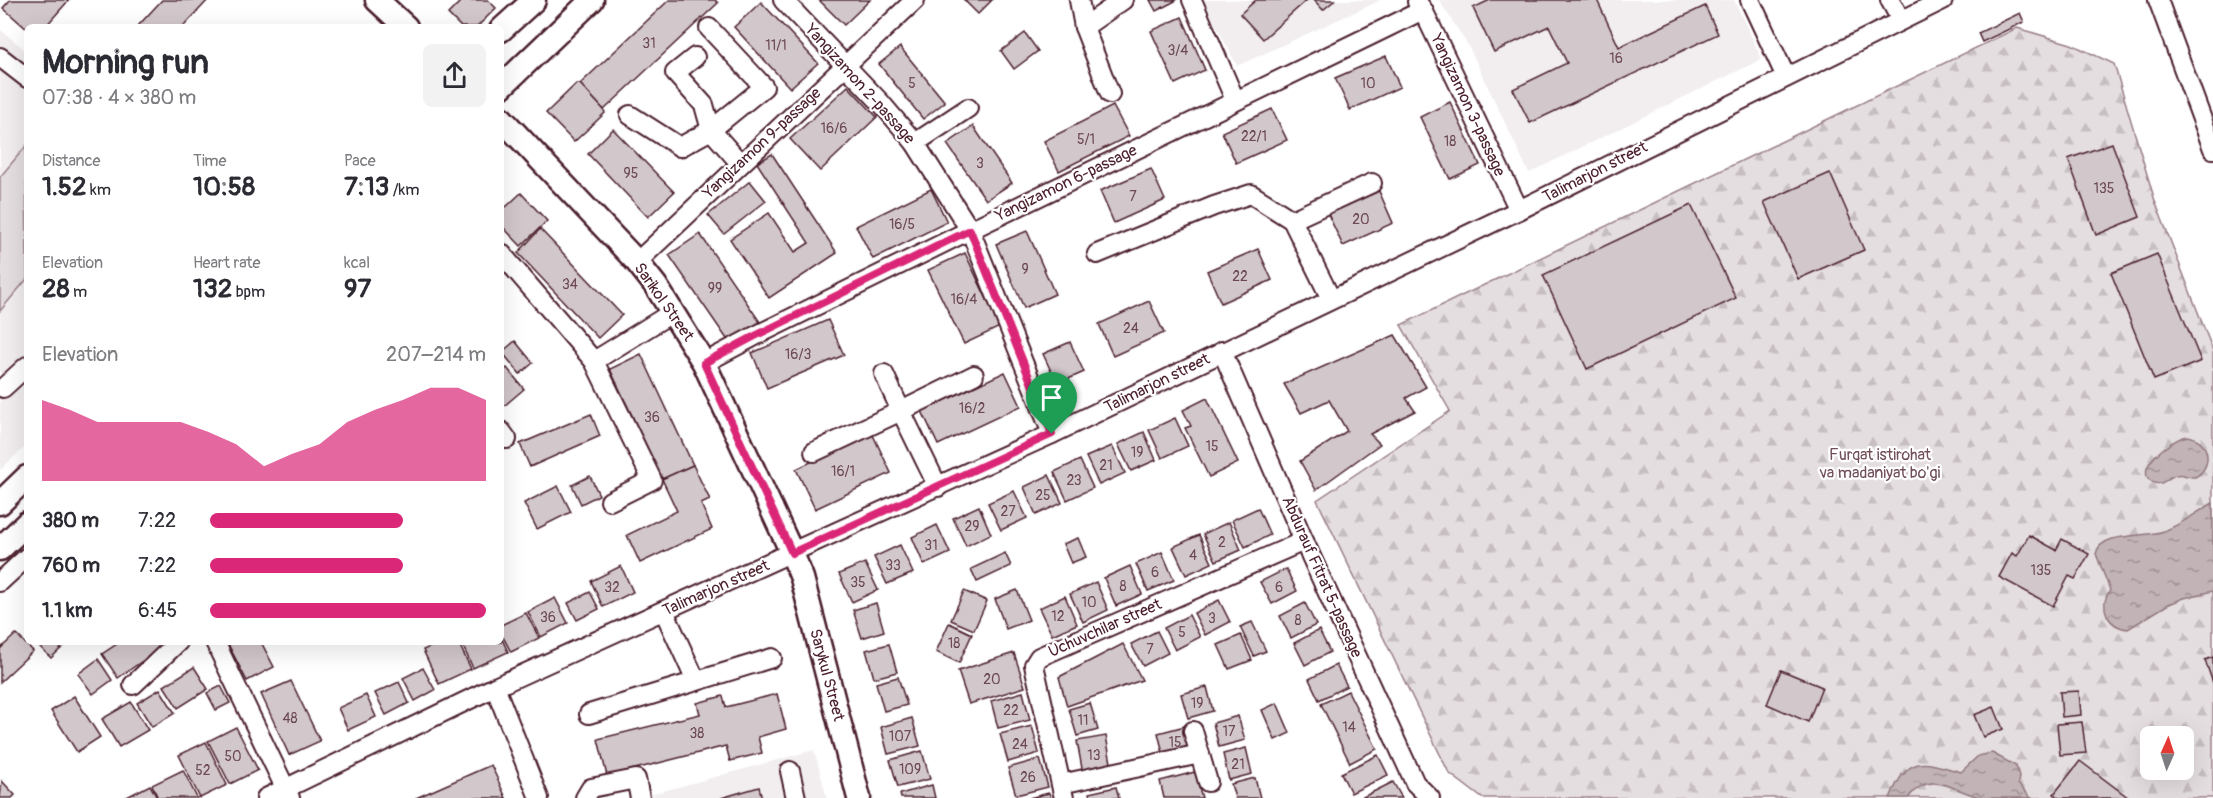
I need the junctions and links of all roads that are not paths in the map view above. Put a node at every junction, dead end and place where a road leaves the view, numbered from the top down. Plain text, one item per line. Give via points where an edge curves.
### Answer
1 (377, 0) edge
2 (534, 0) edge
3 (592, 0) edge
4 (783, 0) edge
5 (915, 0) edge
6 (1079, 0) edge
7 (1123, 0) edge
8 (1192, 0) edge
9 (1750, 0) edge
10 (1890, 0) edge
11 (1943, 0) edge
12 (2158, 0) edge
13 (1420, 5) edge
14 (1901, 20) junction
15 (403, 24) edge
16 (504, 27) edge
17 (1084, 27) junction
18 (709, 28) dead end
19 (0, 57) edge
20 (695, 57) dead end
21 (845, 64) junction
22 (24, 76) edge
23 (1786, 77) junction
24 (504, 84) edge
25 (1110, 94) dead end
26 (1235, 100) junction
27 (2205, 104) edge
28 (968, 108) dead end
29 (630, 115) dead end
30 (504, 121) edge
31 (711, 130) junction
32 (915, 143) junction
33 (2213, 149) edge
34 (740, 163) junction
35 (1372, 183) dead end
36 (1519, 210) junction
37 (1292, 220) junction
38 (970, 230) junction
39 (1097, 254) dead end
40 (504, 256) edge
41 (637, 262) junction
42 (1331, 299) junction
43 (673, 312) junction
44 (1222, 351) junction
45 (594, 361) junction
46 (704, 363) junction
47 (24, 369) edge
48 (884, 374) dead end
49 (974, 375) dead end
50 (3, 388) dead end
51 (901, 411) junction
52 (1052, 434) junction
53 (814, 452) dead end
54 (24, 480) edge
55 (938, 487) junction
56 (610, 501) dead end
57 (0, 503) edge
58 (24, 526) edge
59 (1304, 541) junction
60 (0, 549) edge
61 (792, 553) junction
62 (24, 560) edge
63 (0, 582) edge
64 (664, 611) junction
65 (175, 645) edge
66 (216, 645) edge
67 (772, 658) dead end
68 (696, 681) junction
69 (133, 685) dead end
70 (495, 687) junction
71 (589, 714) dead end
72 (1193, 731) dead end
73 (1200, 754) junction
74 (790, 771) dead end
75 (1208, 782) dead end
76 (1062, 791) edge
77 (288, 793) edge
78 (536, 797) edge
79 (266, 798) edge
80 (585, 798) edge
81 (640, 798) edge
82 (796, 798) edge
83 (859, 798) edge
84 (1430, 798) edge

1 - 15 main road
2 - 16 main road
3 - 24 main road
4 - 21 street, Yangizamon 2-passage
5 - 21 street, Yangizamon 9-passage
6 - 17 street
7 - 17 street
8 - 26 street
9 - 23 street
10 - 14 street
11 - 14 street, Talimarjon street
12 - 27 street
13 - 26 street, Yangizamon 6-passage
13 - 36 street, Yangizamon 3-passage
14 - 23 street, Talimarjon street
17 - 25 street
18 - 31 street via 764,87
19 - 22 street
20 - 31 street via 675,74 704,105
21 - 32 street, Yangizamon 2-passage
21 - 34 street, Yangizamon 9-passage
23 - 36 street, Talimarjon street
26 - 38 street, Yangizamon 6-passage
27 - 33 street
28 - 32 street
29 - 31 street via 680,147
30 - 41 main road, Sarikol Street
31 - 34 street
32 - 38 street, Yangizamon 2-passage
34 - 41 street, Yangizamon 9-passage
35 - 37 street
36 - 42 street, Talimarjon street
37 - 39 street via 1251,194
37 - 42 street
38 - 46 street, Yangizamon 6-passage
38 - 52 street, Yangizamon 2-passage
40 - 45 street
41 - 43 main road, Sarikol Street
42 - 44 street, Talimarjon street
43 - 45 street
43 - 46 main road, Sarikol Street
44 - 52 street, Talimarjon street
44 - 59 street, Abdurauf Fitrat 5-passage
45 - 56 street via 652,480
46 - 61 main road, Sarikol Street
47 - 50 street
48 - 51 street
49 - 51 street
51 - 53 street
51 - 55 street
52 - 55 street, Talimarjon street
54 - 57 main road
55 - 61 street, Talimarjon street
58 - 60 main road
59 - 76 street, Uchuvchilar street via 1039,657 1034,665
59 - 84 street, Abdurauf Fitrat 5-passage via 1415,783
61 - 64 street, Talimarjon street
61 - 83 main road, Sarykul Street via 802,578
62 - 63 street
64 - 68 street
64 - 70 street, Talimarjon street
65 - 69 street
66 - 77 street
67 - 68 street
68 - 71 street
70 - 77 street, Talimarjon street
70 - 78 street
72 - 73 street
73 - 75 street
73 - 76 street
74 - 82 street
77 - 79 street, Talimarjon street
80 - 81 street via 591,788 636,779

